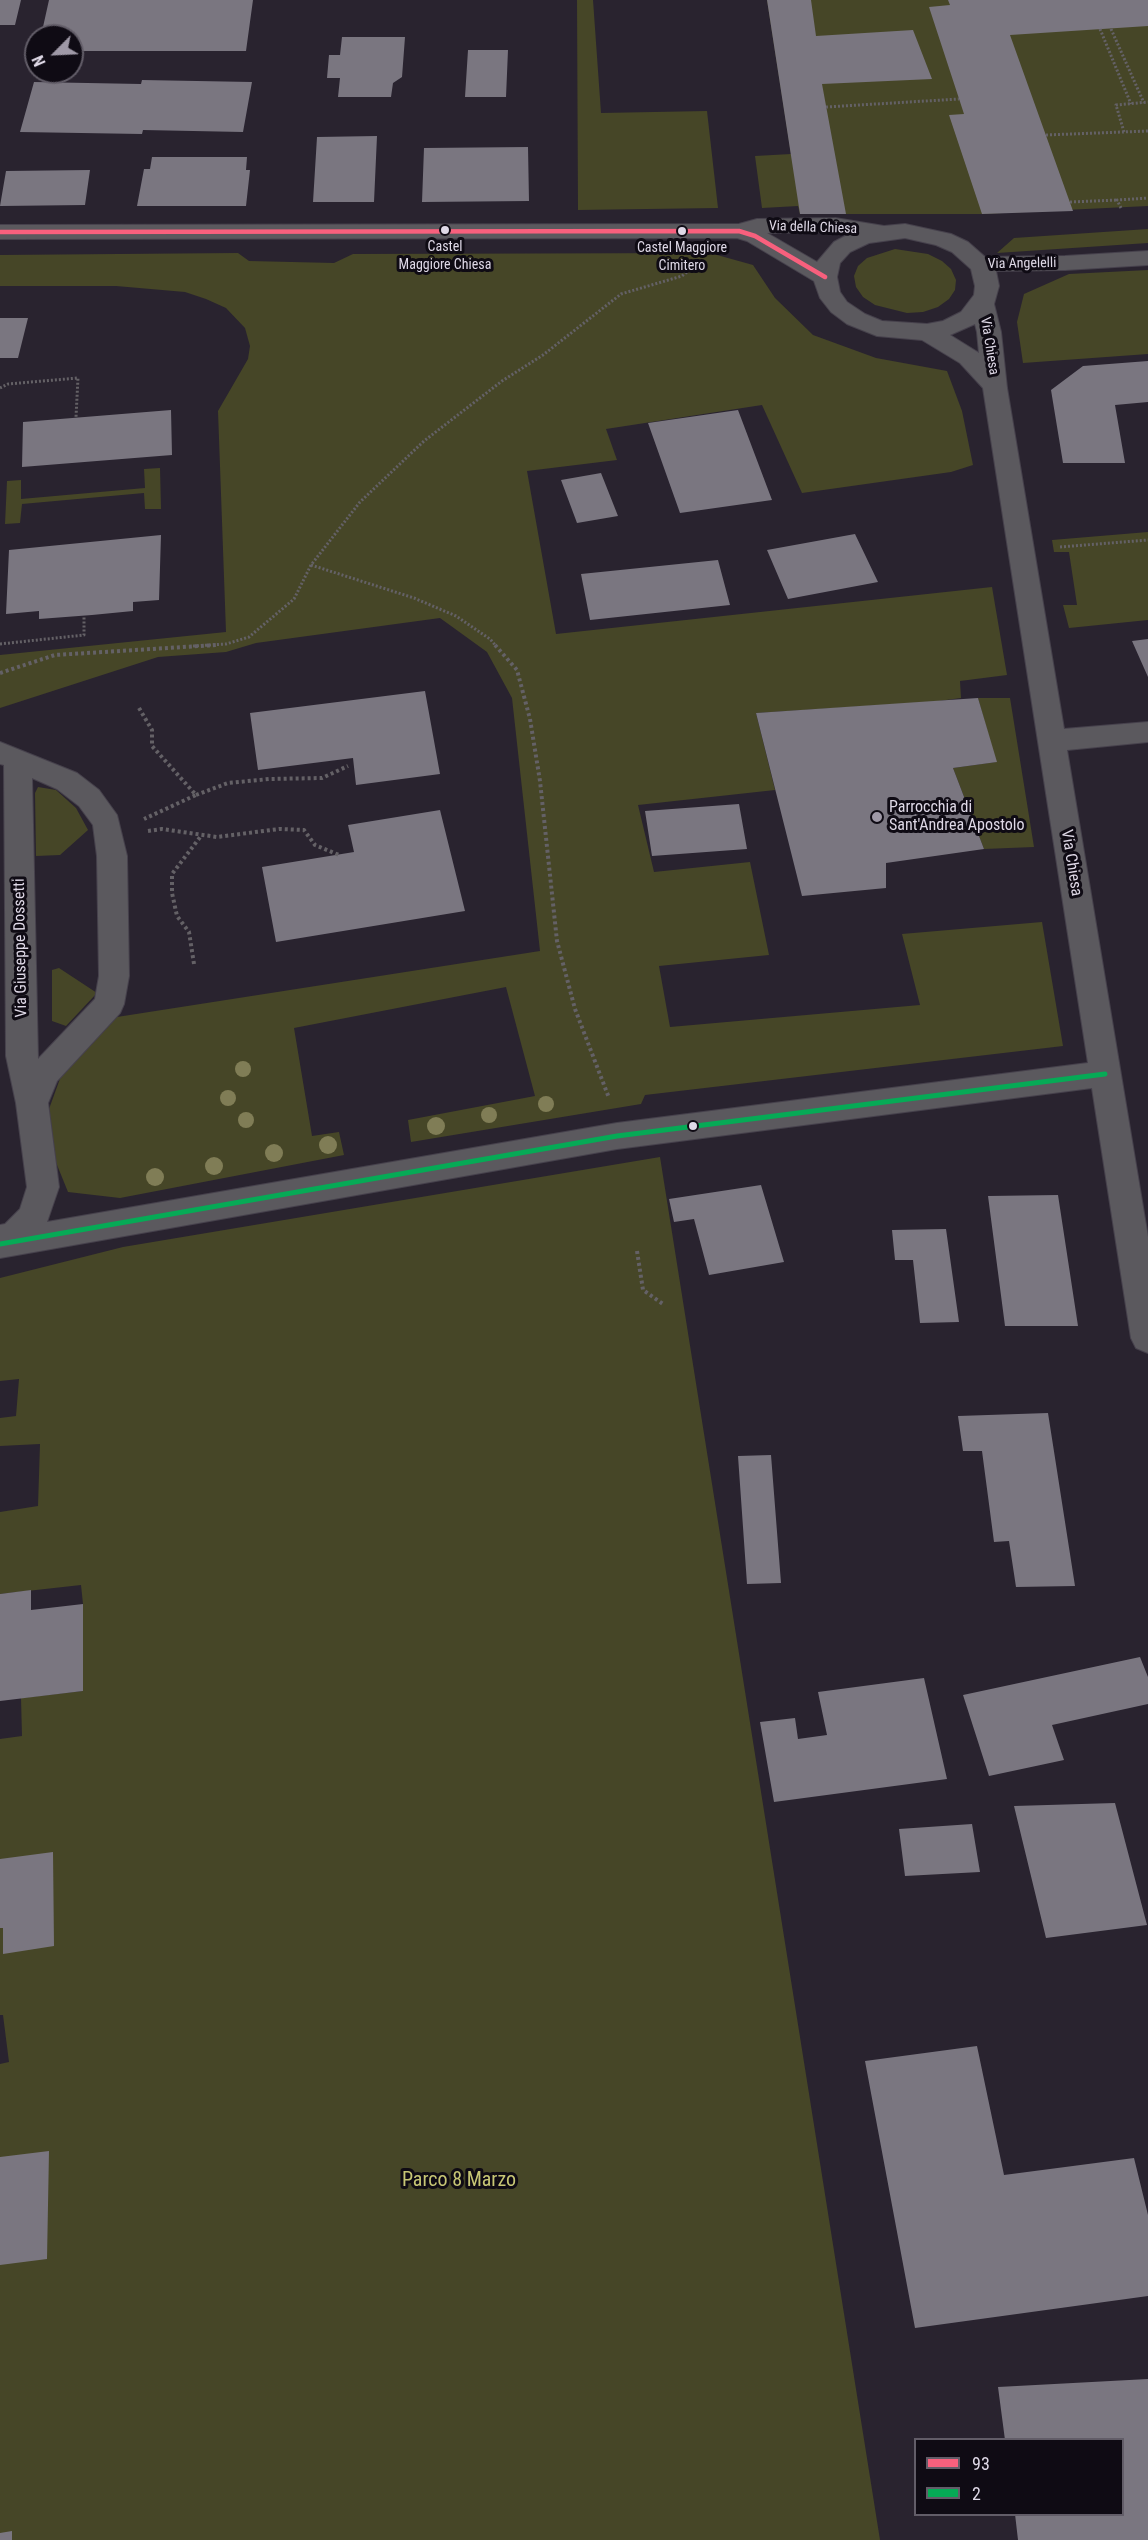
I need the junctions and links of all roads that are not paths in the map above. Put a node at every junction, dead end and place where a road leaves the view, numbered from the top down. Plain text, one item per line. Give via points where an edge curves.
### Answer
1 (739, 231) junction
2 (0, 232) edge
3 (887, 232) junction
4 (1148, 258) edge
5 (825, 277) junction
6 (983, 285) junction
7 (927, 332) junction
8 (995, 388) junction
9 (1148, 732) edge
10 (1051, 741) junction
11 (9, 756) edge
12 (18, 792) junction
13 (0, 826) edge
14 (1106, 1074) junction
15 (32, 1103) junction
16 (3, 1240) edge
17 (1148, 1338) edge

1 - 2 street, Via della Chiesa
1 - 3 street, Via della Chiesa via 757,226 835,225
1 - 5 street, Via della Chiesa via 755,236
3 - 5 street via 862,237 842,247 829,261
3 - 6 street via 924,234 960,247
4 - 6 street, Via Angelelli via 1065,263
5 - 7 street via 828,293 856,319 877,328
6 - 7 street via 970,317
6 - 8 street, Via Chiesa
7 - 8 street, Via Chiesa via 969,357
8 - 10 street, Via Chiesa
9 - 10 street
10 - 14 street, Via Chiesa
11 - 12 street, Via Giuseppe Dossetti
11 - 15 street, Via Giuseppe Dossetti via 67,781 89,798 107,825 112,856 114,984 109,1004 44,1074
12 - 13 street, Via Giuseppe Dossetti
12 - 15 street, Via Giuseppe Dossetti via 22,1056
14 - 16 street via 617,1137
14 - 17 street, Via Chiesa
15 - 16 street, Via Giuseppe Dossetti via 43,1187 34,1216

